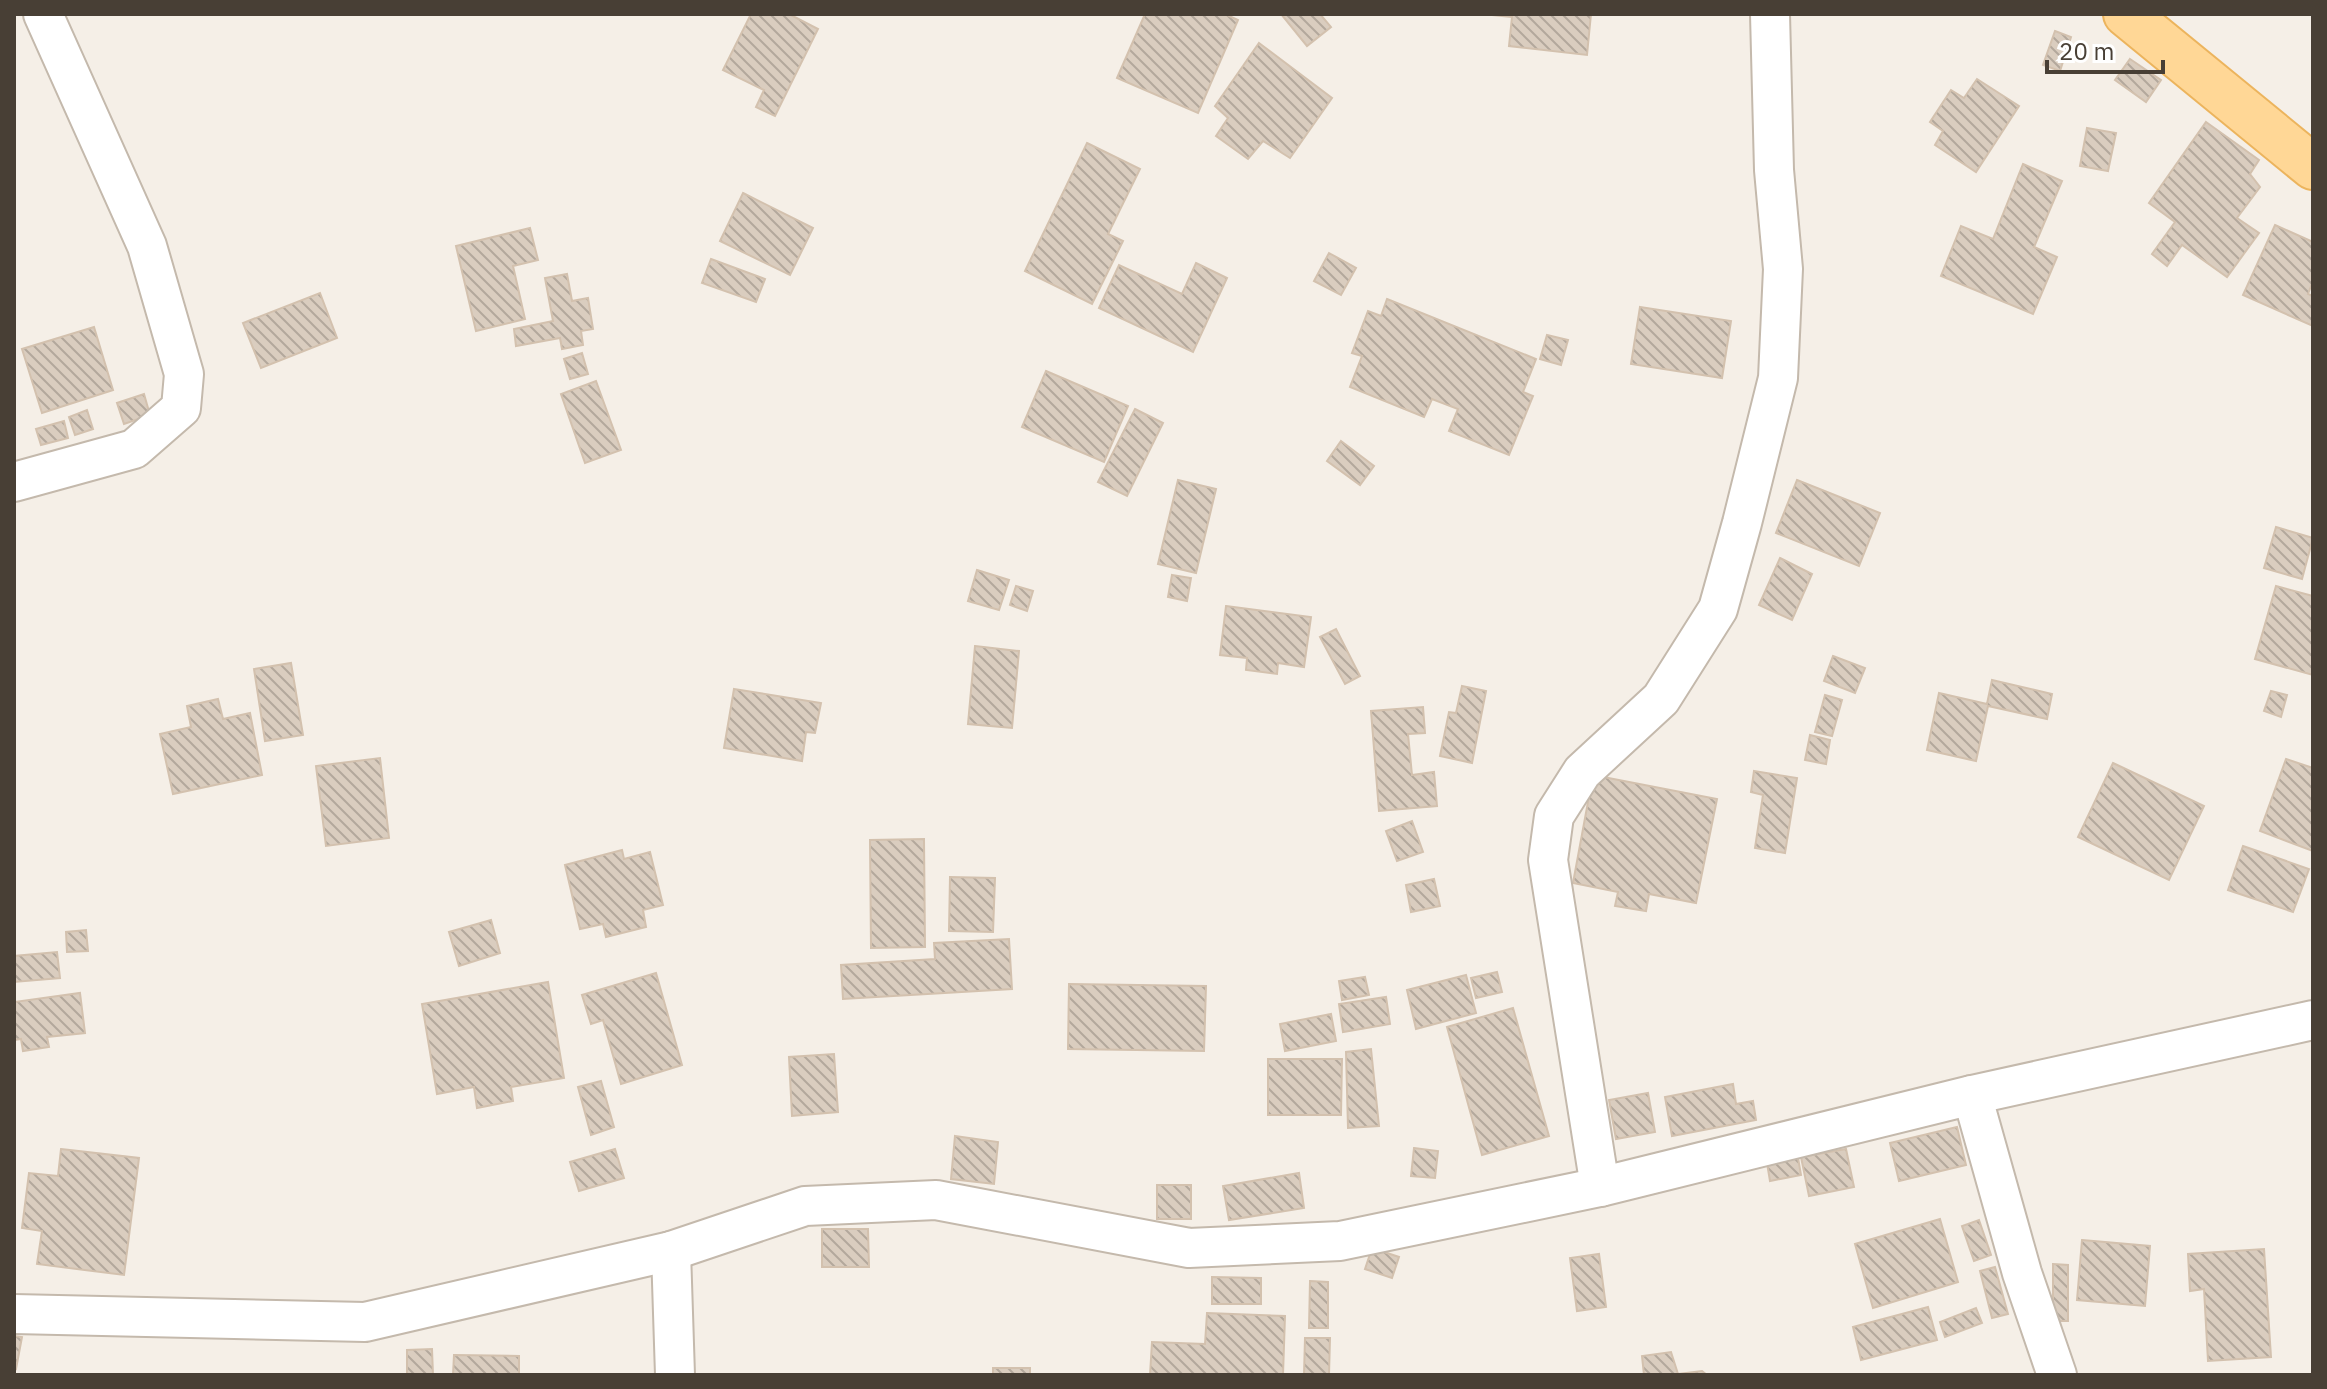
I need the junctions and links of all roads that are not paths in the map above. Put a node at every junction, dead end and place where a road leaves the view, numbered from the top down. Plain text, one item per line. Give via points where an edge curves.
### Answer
1 (43, 14) edge
2 (1770, 14) edge
3 (2126, 14) edge
4 (2313, 167) edge
5 (14, 482) edge
6 (2313, 1020) edge
7 (1972, 1095) junction
8 (1600, 1187) junction
9 (671, 1251) junction
10 (14, 1314) edge
11 (675, 1375) edge
12 (2057, 1375) edge

1 - 5 street via 147,246 184,374 181,408 134,449
2 - 8 street via 1783,269 1778,378 1742,523 1718,609 1661,699 1582,772 1554,816 1548,860
3 - 4 main road
6 - 7 street
7 - 8 street
7 - 12 street
8 - 9 street via 1340,1241 1189,1248 936,1200 805,1206
9 - 10 street via 365,1322
9 - 11 street

